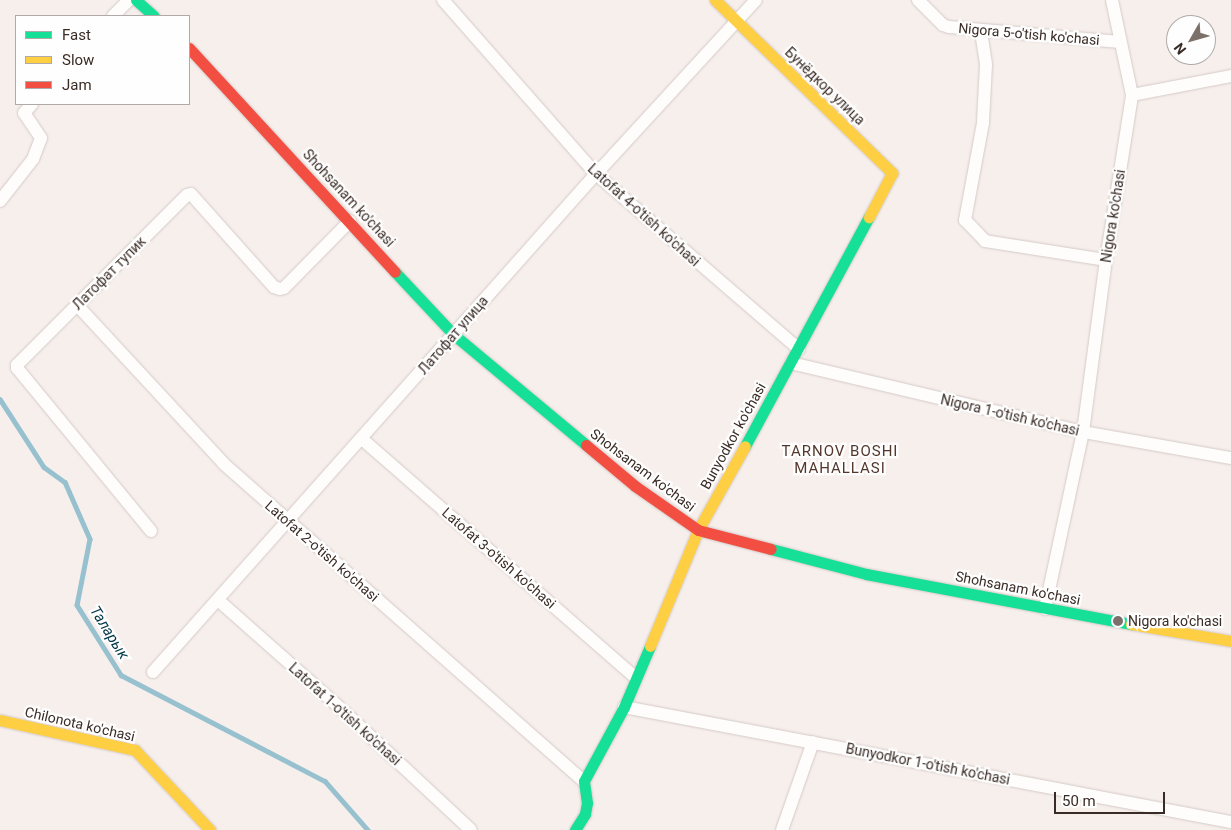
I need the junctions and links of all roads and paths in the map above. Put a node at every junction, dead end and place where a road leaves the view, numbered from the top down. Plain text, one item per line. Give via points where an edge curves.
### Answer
1 (129, 0) edge
2 (136, 0) edge
3 (443, 0) edge
4 (715, 0) edge
5 (756, 0) edge
6 (918, 0) edge
7 (1112, 0) edge
8 (115, 15) edge
9 (153, 15) edge
10 (736, 22) junction
11 (981, 32) junction
12 (1120, 42) junction
13 (190, 49) edge
14 (1231, 76) edge
15 (1132, 96) junction
16 (31, 105) edge
17 (892, 173) joint
18 (596, 174) junction
19 (0, 201) edge
20 (350, 221) junction
21 (1106, 260) junction
22 (77, 305) junction
23 (453, 334) junction
24 (799, 349) junction
25 (791, 363) junction
26 (1082, 432) junction
27 (362, 439) junction
28 (1231, 458) edge
29 (287, 521) junction
30 (151, 530) dead end
31 (698, 530) junction
32 (218, 600) junction
33 (1045, 609) junction
34 (1231, 641) edge
35 (153, 672) dead end
36 (635, 677) junction
37 (624, 707) junction
38 (0, 720) edge
39 (813, 742) junction
40 (584, 781) junction
41 (1231, 822) edge
42 (210, 830) edge
43 (471, 830) edge
44 (575, 830) edge
45 (782, 830) edge

1 - 8 street
2 - 9 street
3 - 18 street, Latofat 4-o'tish ko'chasi
4 - 10 street
5 - 10 street, Латофат улица
6 - 11 street, Nigora 5-o'tish ko'chasi via 943,25
7 - 12 street, Nigora ko'chasi
10 - 17 street, Бунёдкор улица
10 - 18 street, Латофат улица
11 - 12 street, Nigora 5-o'tish ko'chasi
11 - 21 street via 986,65 983,123 965,220 985,241
12 - 15 street, Nigora ko'chasi
13 - 20 street, Shohsanam ko'chasi
14 - 15 street
15 - 21 street, Nigora ko'chasi
16 - 19 street via 24,113 41,138 33,159
17 - 24 street, Bunyodkor ko'chasi
18 - 23 street, Латофат улица
18 - 24 street, Latofat 4-o'tish ko'chasi
20 - 22 street, Латофат тупик via 280,289 274,287 191,194
20 - 23 street, Shohsanam ko'chasi
21 - 26 street, Nigora ko'chasi
22 - 29 street, Latofat 2-o'tish ko'chasi via 224,464
22 - 30 street, Латофат тупик via 20,360 17,368
23 - 27 street, Латофат улица
23 - 31 street, Shohsanam ko'chasi via 635,486
24 - 25 street, Bunyodkor ko'chasi
25 - 26 street, Nigora 1-o'tish ko'chasi
25 - 31 street, Bunyodkor ko'chasi
26 - 28 street, Nigora 1-o'tish ko'chasi
26 - 33 street, Nigora ko'chasi
27 - 29 street, Латофат улица
27 - 36 street, Latofat 3-o'tish ko'chasi
29 - 32 street, Латофат улица
29 - 40 street, Latofat 2-o'tish ko'chasi
31 - 33 street, Shohsanam ko'chasi via 866,574
31 - 36 street, Bunyodkor ko'chasi
32 - 35 street, Латофат улица
32 - 43 street, Latofat 1-o'tish ko'chasi
33 - 34 street, Shohsanam ko'chasi
36 - 37 street, Bunyodkor ko'chasi
37 - 39 street, Bunyodkor 1-o'tish ko'chasi
37 - 40 street, Bunyodkor ko'chasi
38 - 42 street, Chilonota ko'chasi via 134,750
39 - 41 street, Bunyodkor 1-o'tish ko'chasi
39 - 45 street
40 - 44 street via 585,814

